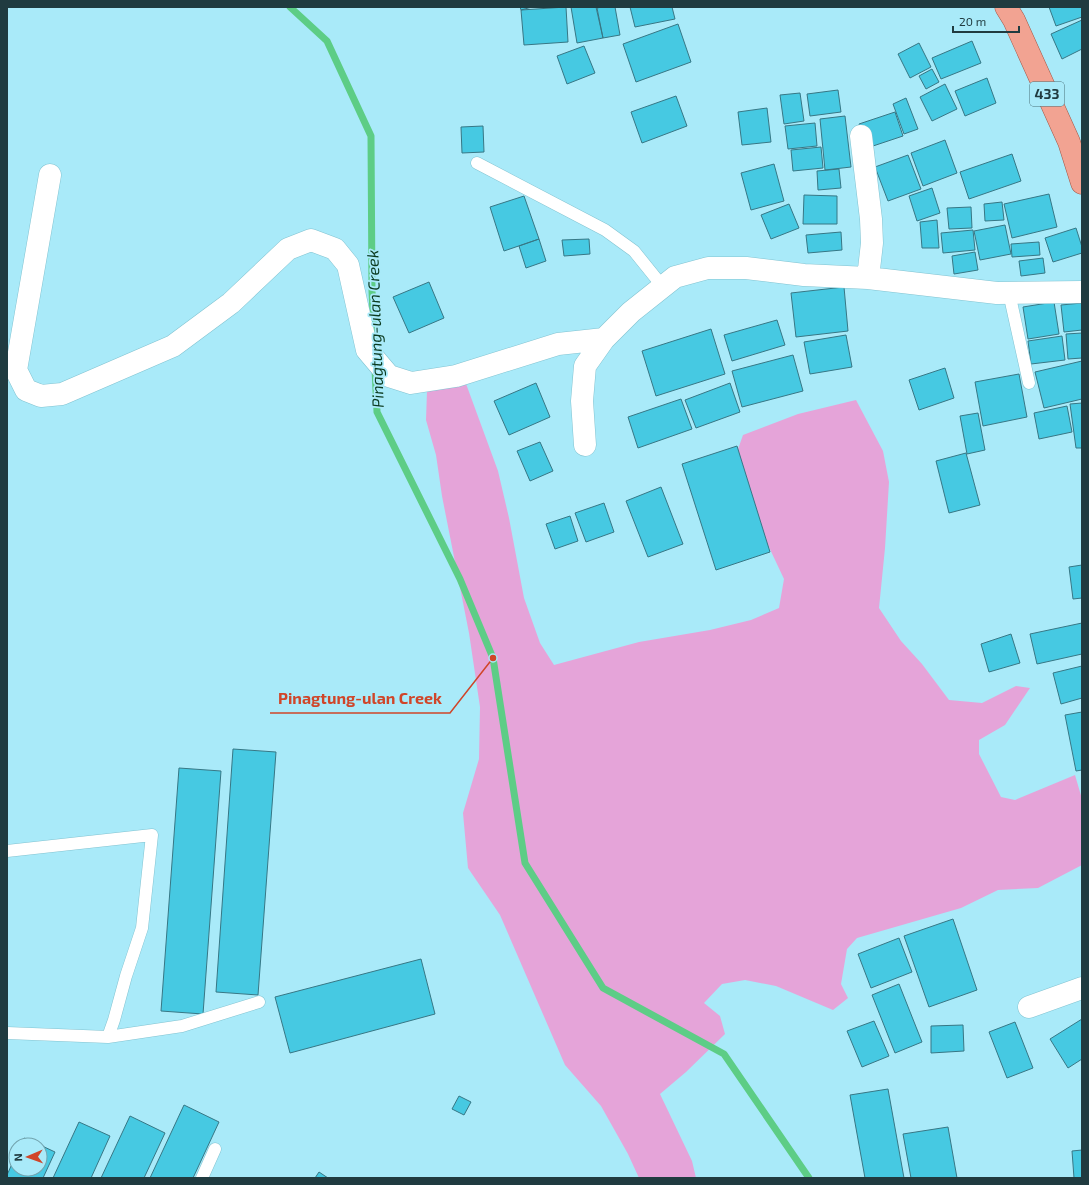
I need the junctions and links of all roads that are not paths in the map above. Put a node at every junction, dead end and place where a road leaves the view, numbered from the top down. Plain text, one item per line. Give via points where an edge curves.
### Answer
1 (1006, 7) edge
2 (861, 136) dead end
3 (477, 163) dead end
4 (50, 175) dead end
5 (1082, 183) edge
6 (868, 278) junction
7 (662, 287) junction
8 (1082, 292) edge
9 (1009, 293) junction
10 (604, 339) junction
11 (1029, 383) dead end
12 (585, 445) dead end
13 (7, 851) edge
14 (1082, 988) edge
15 (259, 1002) dead end
16 (1030, 1007) dead end
17 (7, 1033) edge
18 (108, 1037) junction
19 (215, 1149) dead end
20 (202, 1178) edge

1 - 5 main road, 433 via 1070,142
2 - 6 street via 871,219 872,243
3 - 7 lane via 605,230 634,251
4 - 10 street via 16,370 26,390 41,396 62,394 173,346 231,303 288,249 312,240 335,249 348,265 367,350 389,376 411,383 456,376 558,344
6 - 7 street via 804,275 746,268 708,268 674,277
6 - 9 street via 997,294
7 - 10 street via 631,312
8 - 9 street
9 - 11 lane
10 - 12 street via 585,366 582,401
13 - 18 lane via 152,836 142,928
14 - 16 street
15 - 18 lane via 182,1026
17 - 18 lane
19 - 20 lane

